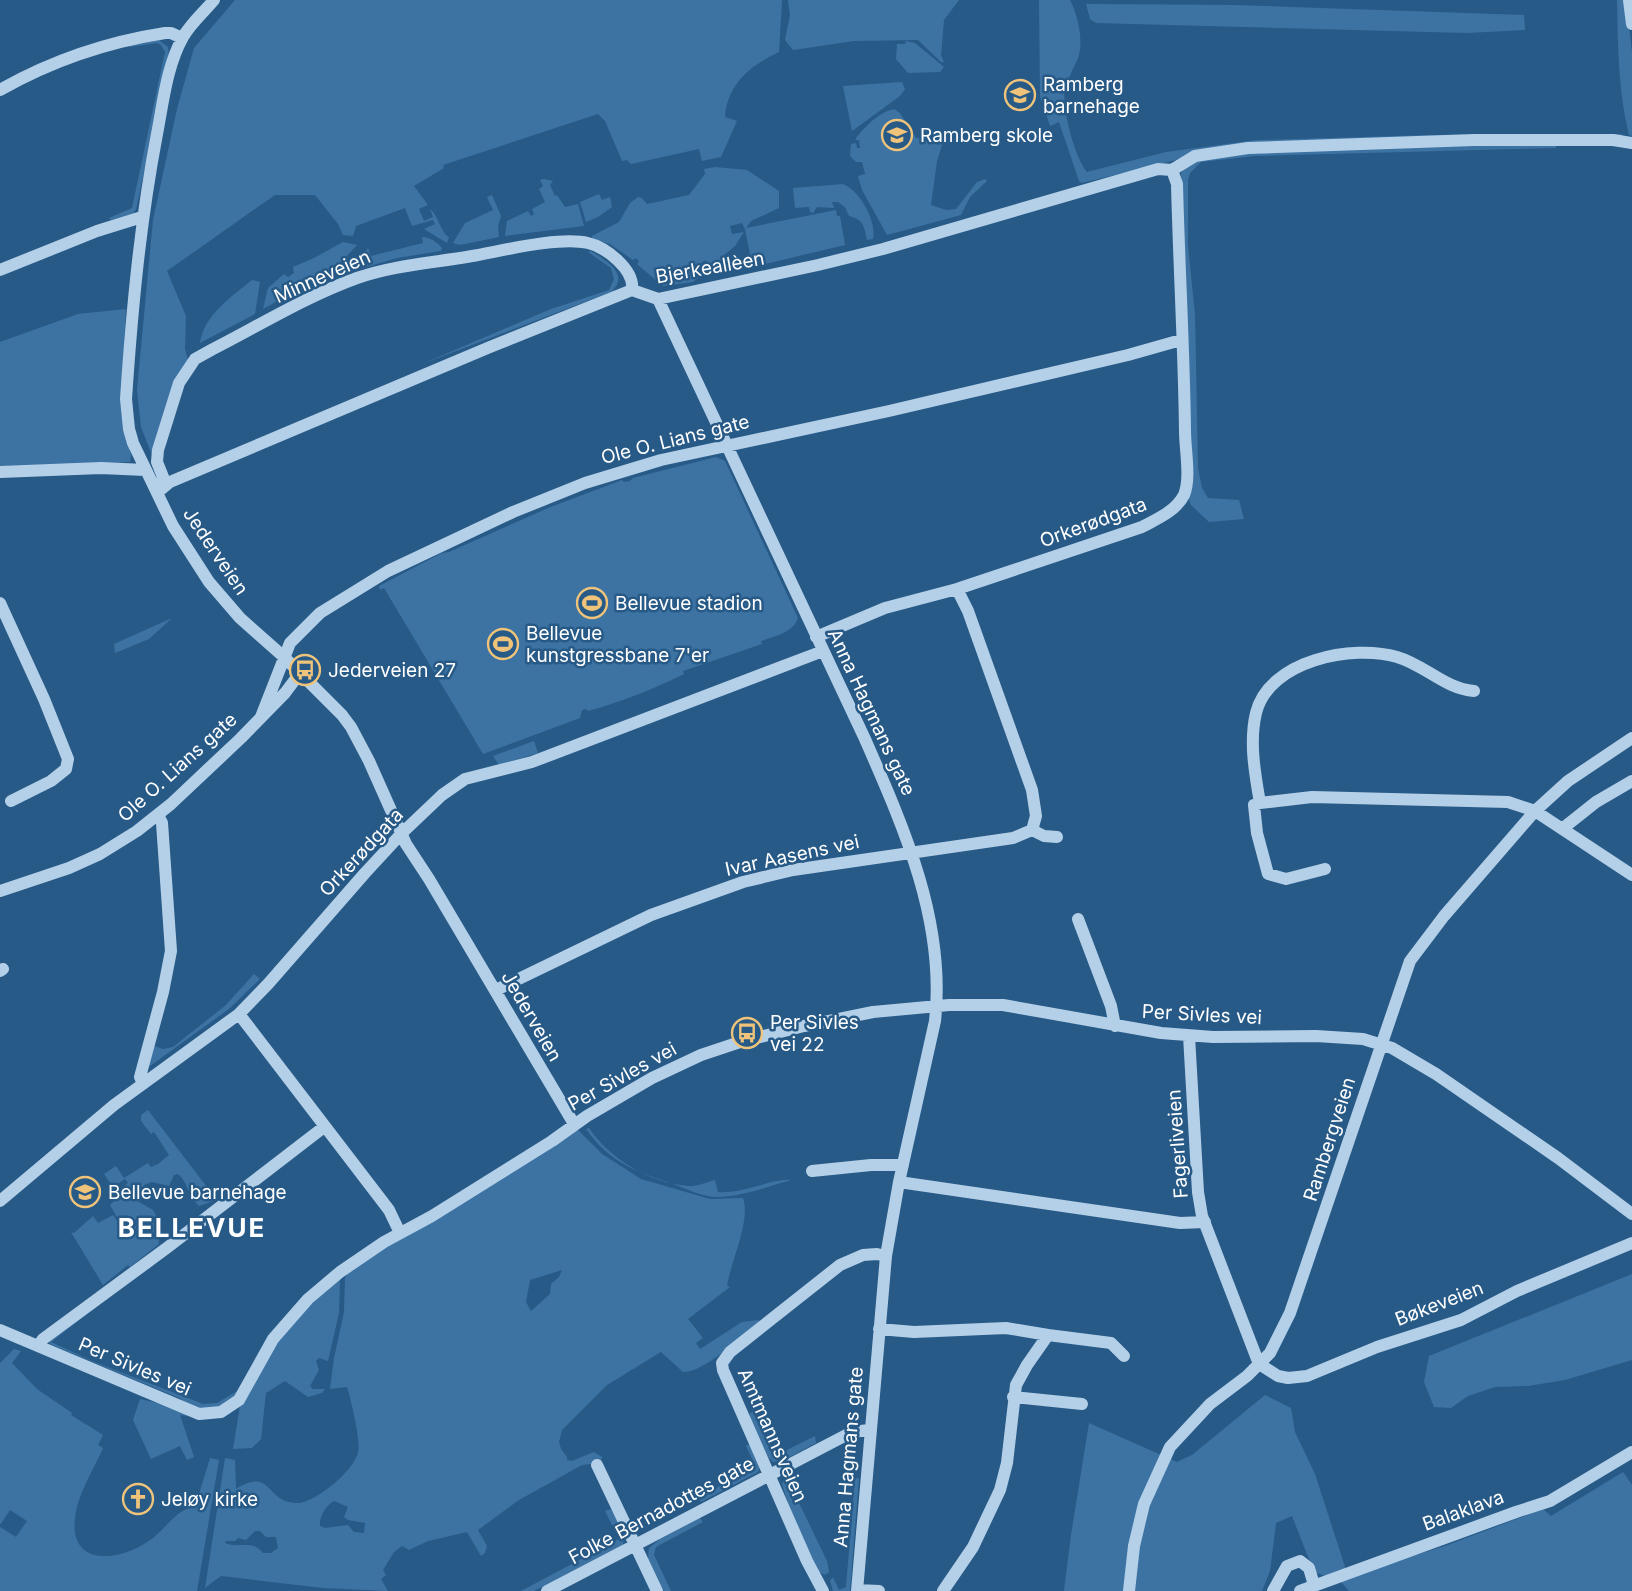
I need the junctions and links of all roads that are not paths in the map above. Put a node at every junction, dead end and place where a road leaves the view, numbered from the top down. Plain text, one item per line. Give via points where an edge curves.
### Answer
1 (214, 0) edge
2 (1629, 0) edge
3 (1632, 24) edge
4 (182, 38) junction
5 (0, 90) edge
6 (1632, 143) edge
7 (1172, 170) junction
8 (142, 217) junction
9 (0, 270) edge
10 (632, 290) junction
11 (658, 299) junction
12 (1181, 340) junction
13 (726, 445) junction
14 (145, 470) junction
15 (0, 472) edge
16 (158, 492) junction
17 (957, 589) junction
18 (0, 603) edge
19 (816, 637) junction
20 (823, 651) junction
21 (284, 657) junction
22 (300, 673) junction
23 (1474, 691) dead end
24 (261, 717) junction
25 (1632, 738) edge
26 (1632, 781) edge
27 (11, 801) dead end
28 (1260, 803) junction
29 (1535, 811) junction
30 (158, 815) junction
31 (1562, 829) junction
32 (1032, 830) junction
33 (402, 833) junction
34 (1057, 837) dead end
35 (912, 851) junction
36 (1325, 869) dead end
37 (1632, 875) edge
38 (0, 891) edge
39 (1078, 919) dead end
40 (495, 990) junction
41 (937, 1006) junction
42 (239, 1014) junction
43 (1115, 1026) junction
44 (1189, 1036) junction
45 (1380, 1046) junction
46 (143, 1083) junction
47 (574, 1124) junction
48 (324, 1127) junction
49 (902, 1166) junction
50 (811, 1171) dead end
51 (899, 1182) junction
52 (0, 1201) edge
53 (1632, 1214) edge
54 (1205, 1222) junction
55 (400, 1233) junction
56 (1632, 1243) edge
57 (886, 1256) junction
58 (878, 1329) junction
59 (0, 1330) edge
60 (1048, 1335) junction
61 (38, 1346) junction
62 (1124, 1356) dead end
63 (1259, 1364) junction
64 (1013, 1397) junction
65 (1082, 1404) dead end
66 (869, 1430) junction
67 (1632, 1452) edge
68 (597, 1465) dead end
69 (769, 1475) junction
70 (635, 1545) junction
71 (1314, 1586) junction
72 (857, 1590) edge
73 (547, 1591) edge
74 (657, 1591) edge
75 (823, 1591) edge
76 (878, 1591) edge
77 (943, 1591) edge
78 (1129, 1591) edge
79 (1273, 1591) edge
80 (1300, 1591) edge

1 - 4 street, Jederveien
2 - 3 street
4 - 5 street via 165,33 107,44
4 - 8 street, Jederveien via 169,76
6 - 7 street, Bjerkeallèen via 1474,140 1269,146 1202,154
7 - 11 street, Bjerkeallèen via 1158,169 818,265
7 - 12 street, Orkerødgata via 1177,184
8 - 9 street
8 - 14 street, Jederveien via 126,399 129,429
10 - 11 street, Bjerkeallèen
10 - 16 street, Bjerkeallèen via 170,482
10 - 16 street, Minneveien via 632,279 621,264 588,243 545,244 392,268 342,284 195,359 174,397 158,450 163,477
11 - 13 street, Anna Hagmans gate
12 - 13 street, Ole O. Lians gate via 902,408
12 - 17 street, Orkerødgata via 1186,479 1185,493 1175,507 1142,527
13 - 19 street, Anna Hagmans gate
13 - 21 street, Ole O. Lians gate via 585,483 477,528 338,600 297,635
14 - 15 street
14 - 16 street, Jederveien
16 - 21 street, Jederveien via 182,542 209,582 240,618
17 - 19 street, Orkerødgata via 885,608
17 - 32 street via 1032,790 1036,816
18 - 27 street via 68,759 66,769 51,781
19 - 20 street, Anna Hagmans gate
20 - 33 street, Orkerødgata via 532,762 465,779
20 - 35 street, Anna Hagmans gate
21 - 22 street, Jederveien
21 - 24 street, Ole O. Lians gate
22 - 24 street, Ole O. Lians gate
22 - 33 street, Jederveien via 351,727
23 - 28 street via 1454,687 1387,654 1346,653 1303,665 1278,680 1262,697 1256,712 1255,769
24 - 30 street, Ole O. Lians gate
25 - 29 street, Rambergveien via 1567,781
26 - 31 street
28 - 29 street via 1312,797 1492,800
28 - 36 street via 1254,805 1257,833 1268,874 1286,879
29 - 31 street
29 - 45 street, Rambergveien via 1415,953
30 - 38 street, Ole O. Lians gate via 127,839 86,860
30 - 46 street via 171,951 140,1077
31 - 37 street
32 - 34 street
32 - 35 street, Ivar Aasens vei via 1013,838
33 - 40 street, Jederveien
33 - 42 street, Orkerødgata
35 - 40 street, Ivar Aasens vei via 743,882 652,915
35 - 41 street, Anna Hagmans gate via 930,925
39 - 43 street
40 - 47 street, Jederveien
41 - 43 street, Per Sivles vei via 1003,1005
41 - 47 street, Per Sivles vei via 849,1016 729,1045 675,1066
41 - 49 street, Anna Hagmans gate
42 - 46 street, Orkerødgata
42 - 48 street
43 - 44 street, Per Sivles vei
44 - 45 street, Per Sivles vei via 1339,1037
44 - 54 street, Fagerliveien via 1198,1192
45 - 53 street, Per Sivles vei via 1392,1048 1436,1074
45 - 63 street, Rambergveien via 1290,1313 1279,1338
46 - 52 street, Orkerødgata
47 - 55 street, Per Sivles vei
48 - 55 street via 389,1210
48 - 61 street
49 - 50 street
49 - 51 street, Anna Hagmans gate
51 - 54 street via 1180,1223
51 - 57 street, Anna Hagmans gate
54 - 63 street, Fagerliveien
55 - 61 street, Per Sivles vei via 352,1263 308,1300 273,1339 239,1401 214,1414 199,1414
56 - 63 street, Bøkeveien via 1461,1320 1307,1376 1278,1376
57 - 58 street, Anna Hagmans gate
57 - 69 street, Amtmannsveien via 863,1255 840,1265 724,1357 723,1370
58 - 60 street via 1006,1328
58 - 66 street, Anna Hagmans gate
59 - 61 street, Per Sivles vei
60 - 62 street via 1111,1343
60 - 64 street via 1027,1365
63 - 78 street, Rambergveien via 1210,1404 1170,1447 1144,1504 1133,1546
64 - 65 street
64 - 77 street via 1000,1490 973,1547
66 - 69 street, Folke Bernadottes gate via 852,1432
66 - 72 street, Anna Hagmans gate
67 - 71 street, Balaklava via 1542,1505
68 - 70 street
69 - 70 street, Folke Bernadottes gate
69 - 75 street, Amtmannsveien
70 - 73 street, Folke Bernadottes gate
70 - 74 street
71 - 79 street via 1308,1568 1300,1561 1287,1566
71 - 80 street, Balaklava
72 - 76 street, Anna Hagmans gate

